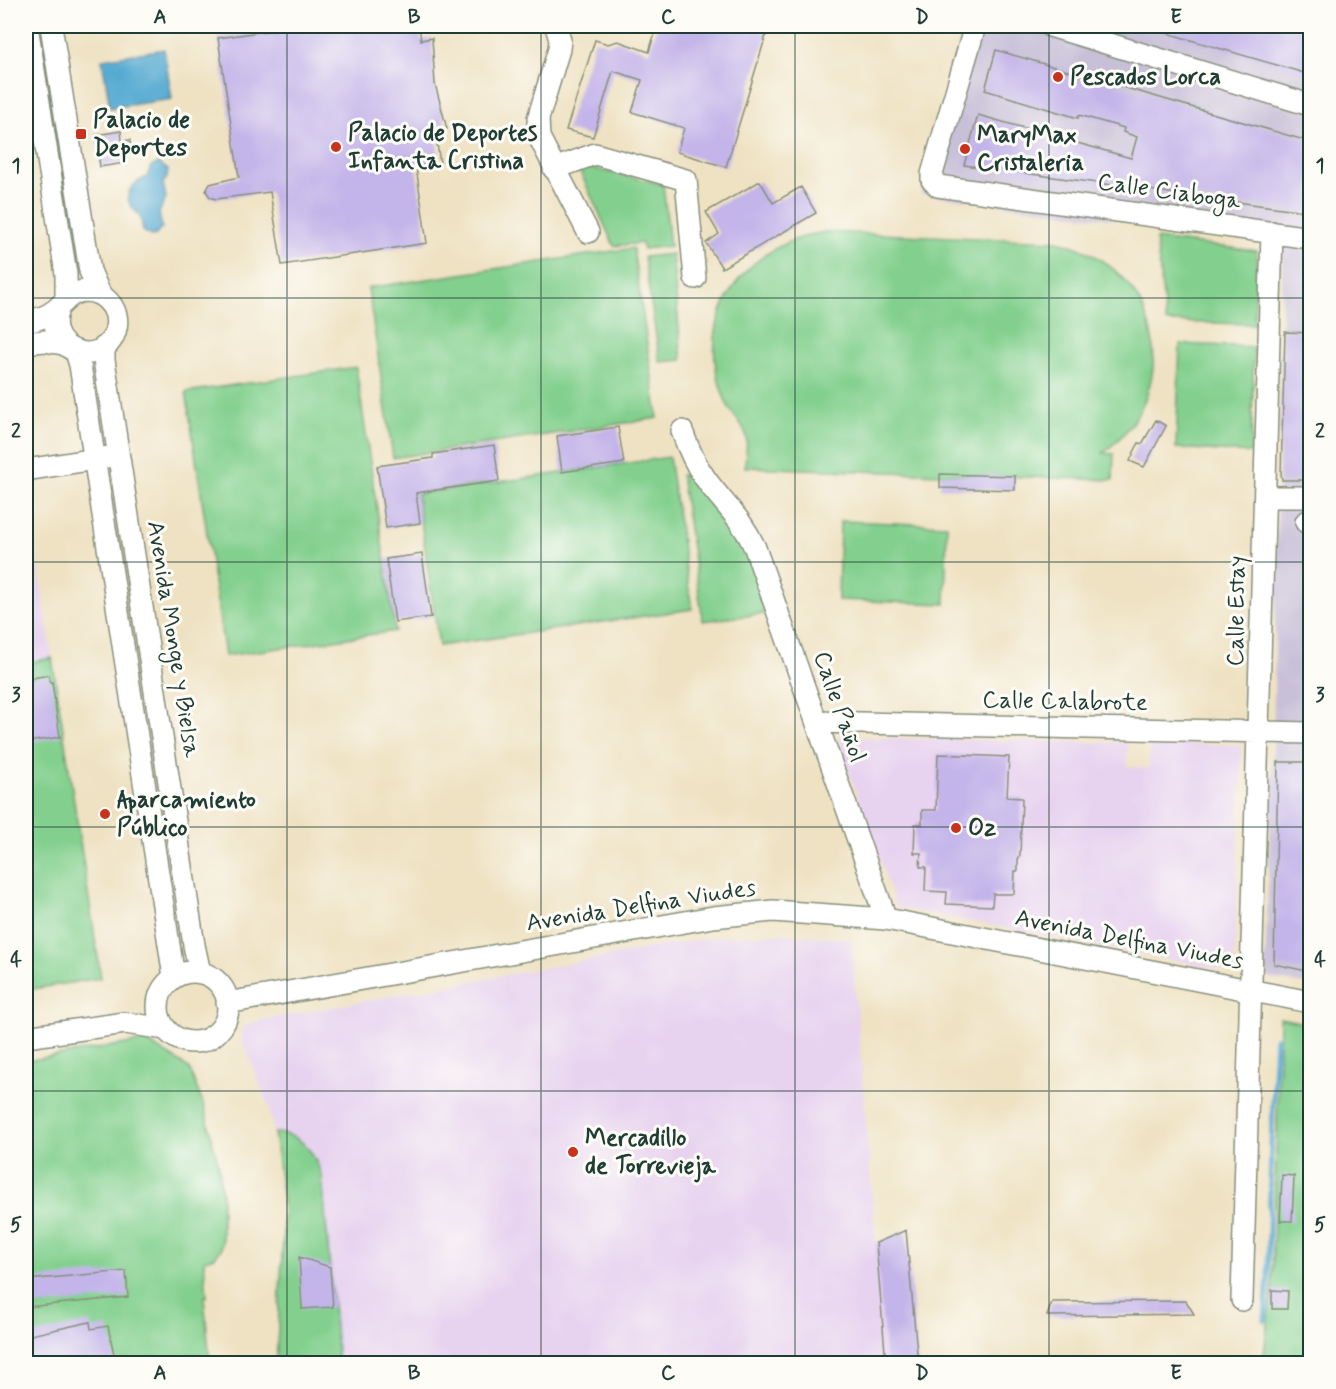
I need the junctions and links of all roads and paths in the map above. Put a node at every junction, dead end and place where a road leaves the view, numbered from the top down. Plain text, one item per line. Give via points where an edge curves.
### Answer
1 (27, 26) edge
2 (51, 26) edge
3 (556, 26) edge
4 (975, 26) edge
5 (1050, 26) edge
6 (1311, 105) edge
7 (554, 169) junction
8 (588, 232) dead end
9 (1272, 232) junction
10 (1311, 238) edge
11 (695, 278) dead end
12 (100, 294) junction
13 (62, 303) junction
14 (26, 321) edge
15 (26, 343) edge
16 (104, 347) junction
17 (70, 348) junction
18 (682, 431) dead end
19 (119, 455) junction
20 (95, 459) junction
21 (26, 470) edge
22 (1265, 497) junction
23 (1311, 497) edge
24 (818, 722) junction
25 (1259, 731) junction
26 (1311, 733) edge
27 (886, 920) junction
28 (200, 973) junction
29 (174, 977) junction
30 (1252, 991) junction
31 (1311, 1002) edge
32 (158, 1003) junction
33 (227, 1003) junction
34 (125, 1023) junction
35 (166, 1029) junction
36 (26, 1038) edge
37 (1242, 1300) dead end

1 - 13 street via 66,274
2 - 12 street via 90,271
3 - 7 street via 559,49 538,119 539,137
4 - 9 street, Calle Ciaboga via 932,174 935,185
5 - 6 street
7 - 8 street
7 - 11 street via 595,154 686,180
9 - 10 street, Calle Ciaboga
9 - 22 street, Calle Estay
12 - 13 street via 82,291
12 - 16 street via 111,303 117,323 113,337
13 - 14 street via 40,318
13 - 17 street via 56,331
15 - 17 street via 44,341
16 - 17 street via 90,353
16 - 19 street, Avenida Monge y Bielsa
17 - 20 street, Avenida Monge y Bielsa via 80,365
18 - 24 street, Calle Pañol via 705,478 743,509
19 - 20 street
19 - 28 street, Avenida Monge y Bielsa
20 - 21 street
20 - 29 street, Avenida Monge y Bielsa
22 - 23 street
22 - 25 street, Calle Estay
24 - 25 street, Calle Calabrote
24 - 27 street, Calle Pañol
25 - 26 street, Calle Calabrote
25 - 30 street, Calle Estay
27 - 30 street, Avenida Delfina Viudes
27 - 33 street, Avenida Delfina Viudes via 748,912
28 - 29 street
28 - 33 street via 223,989
29 - 32 street
30 - 31 street, Avenida Delfina Viudes
30 - 37 street, Calle Estay
32 - 34 street
32 - 35 street via 159,1017
33 - 35 street via 223,1023 208,1038 189,1042
34 - 35 street
34 - 36 street

